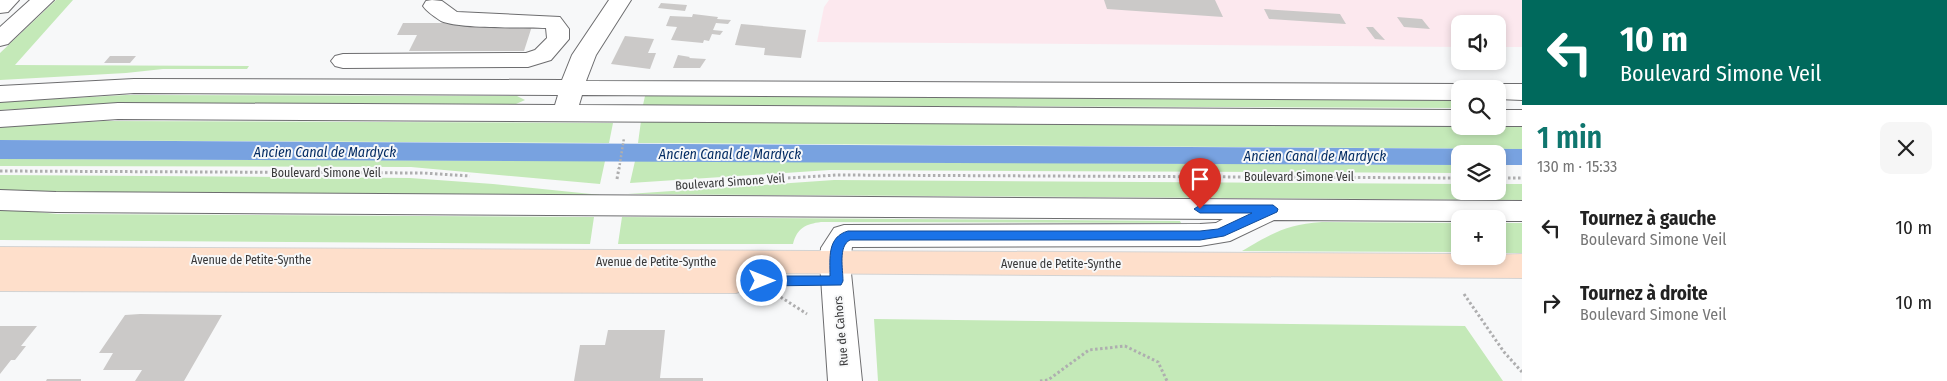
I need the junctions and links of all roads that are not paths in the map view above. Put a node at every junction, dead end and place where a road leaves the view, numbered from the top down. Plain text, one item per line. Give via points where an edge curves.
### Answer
1 (8, 0) edge
2 (43, 0) edge
3 (620, 0) edge
4 (434, 6) dead end
5 (0, 7) edge
6 (0, 38) edge
7 (344, 61) dead end
8 (572, 88) junction
9 (1451, 92) edge
10 (1506, 92) edge
11 (1522, 92) edge
12 (0, 94) edge
13 (565, 113) junction
14 (1451, 118) edge
15 (1506, 118) edge
16 (1522, 118) edge
17 (0, 119) edge
18 (0, 200) edge
19 (1273, 209) junction
20 (1522, 211) edge
21 (0, 258) edge
22 (1522, 266) edge
23 (836, 272) junction
24 (0, 279) edge
25 (1522, 285) edge
26 (845, 381) edge

1 - 5 street
2 - 6 street
3 - 8 street via 584,55
4 - 7 street via 456,18 552,22 558,29 558,39 544,55 528,60
8 - 9 street
8 - 12 street via 134,86
8 - 13 street
10 - 11 street
13 - 14 street
13 - 17 street via 118,111
15 - 16 street
18 - 19 street, Boulevard Simone Veil
19 - 20 street, Boulevard Simone Veil
19 - 23 street, Boulevard Simone Veil via 1220,233 1200,235 848,235 838,243
21 - 23 main road, Avenue de Petite-Synthe
22 - 23 main road, Avenue de Petite-Synthe
23 - 24 main road, Avenue de Petite-Synthe via 780,281
23 - 25 main road, Avenue de Petite-Synthe
23 - 26 street, Rue de Cahors

